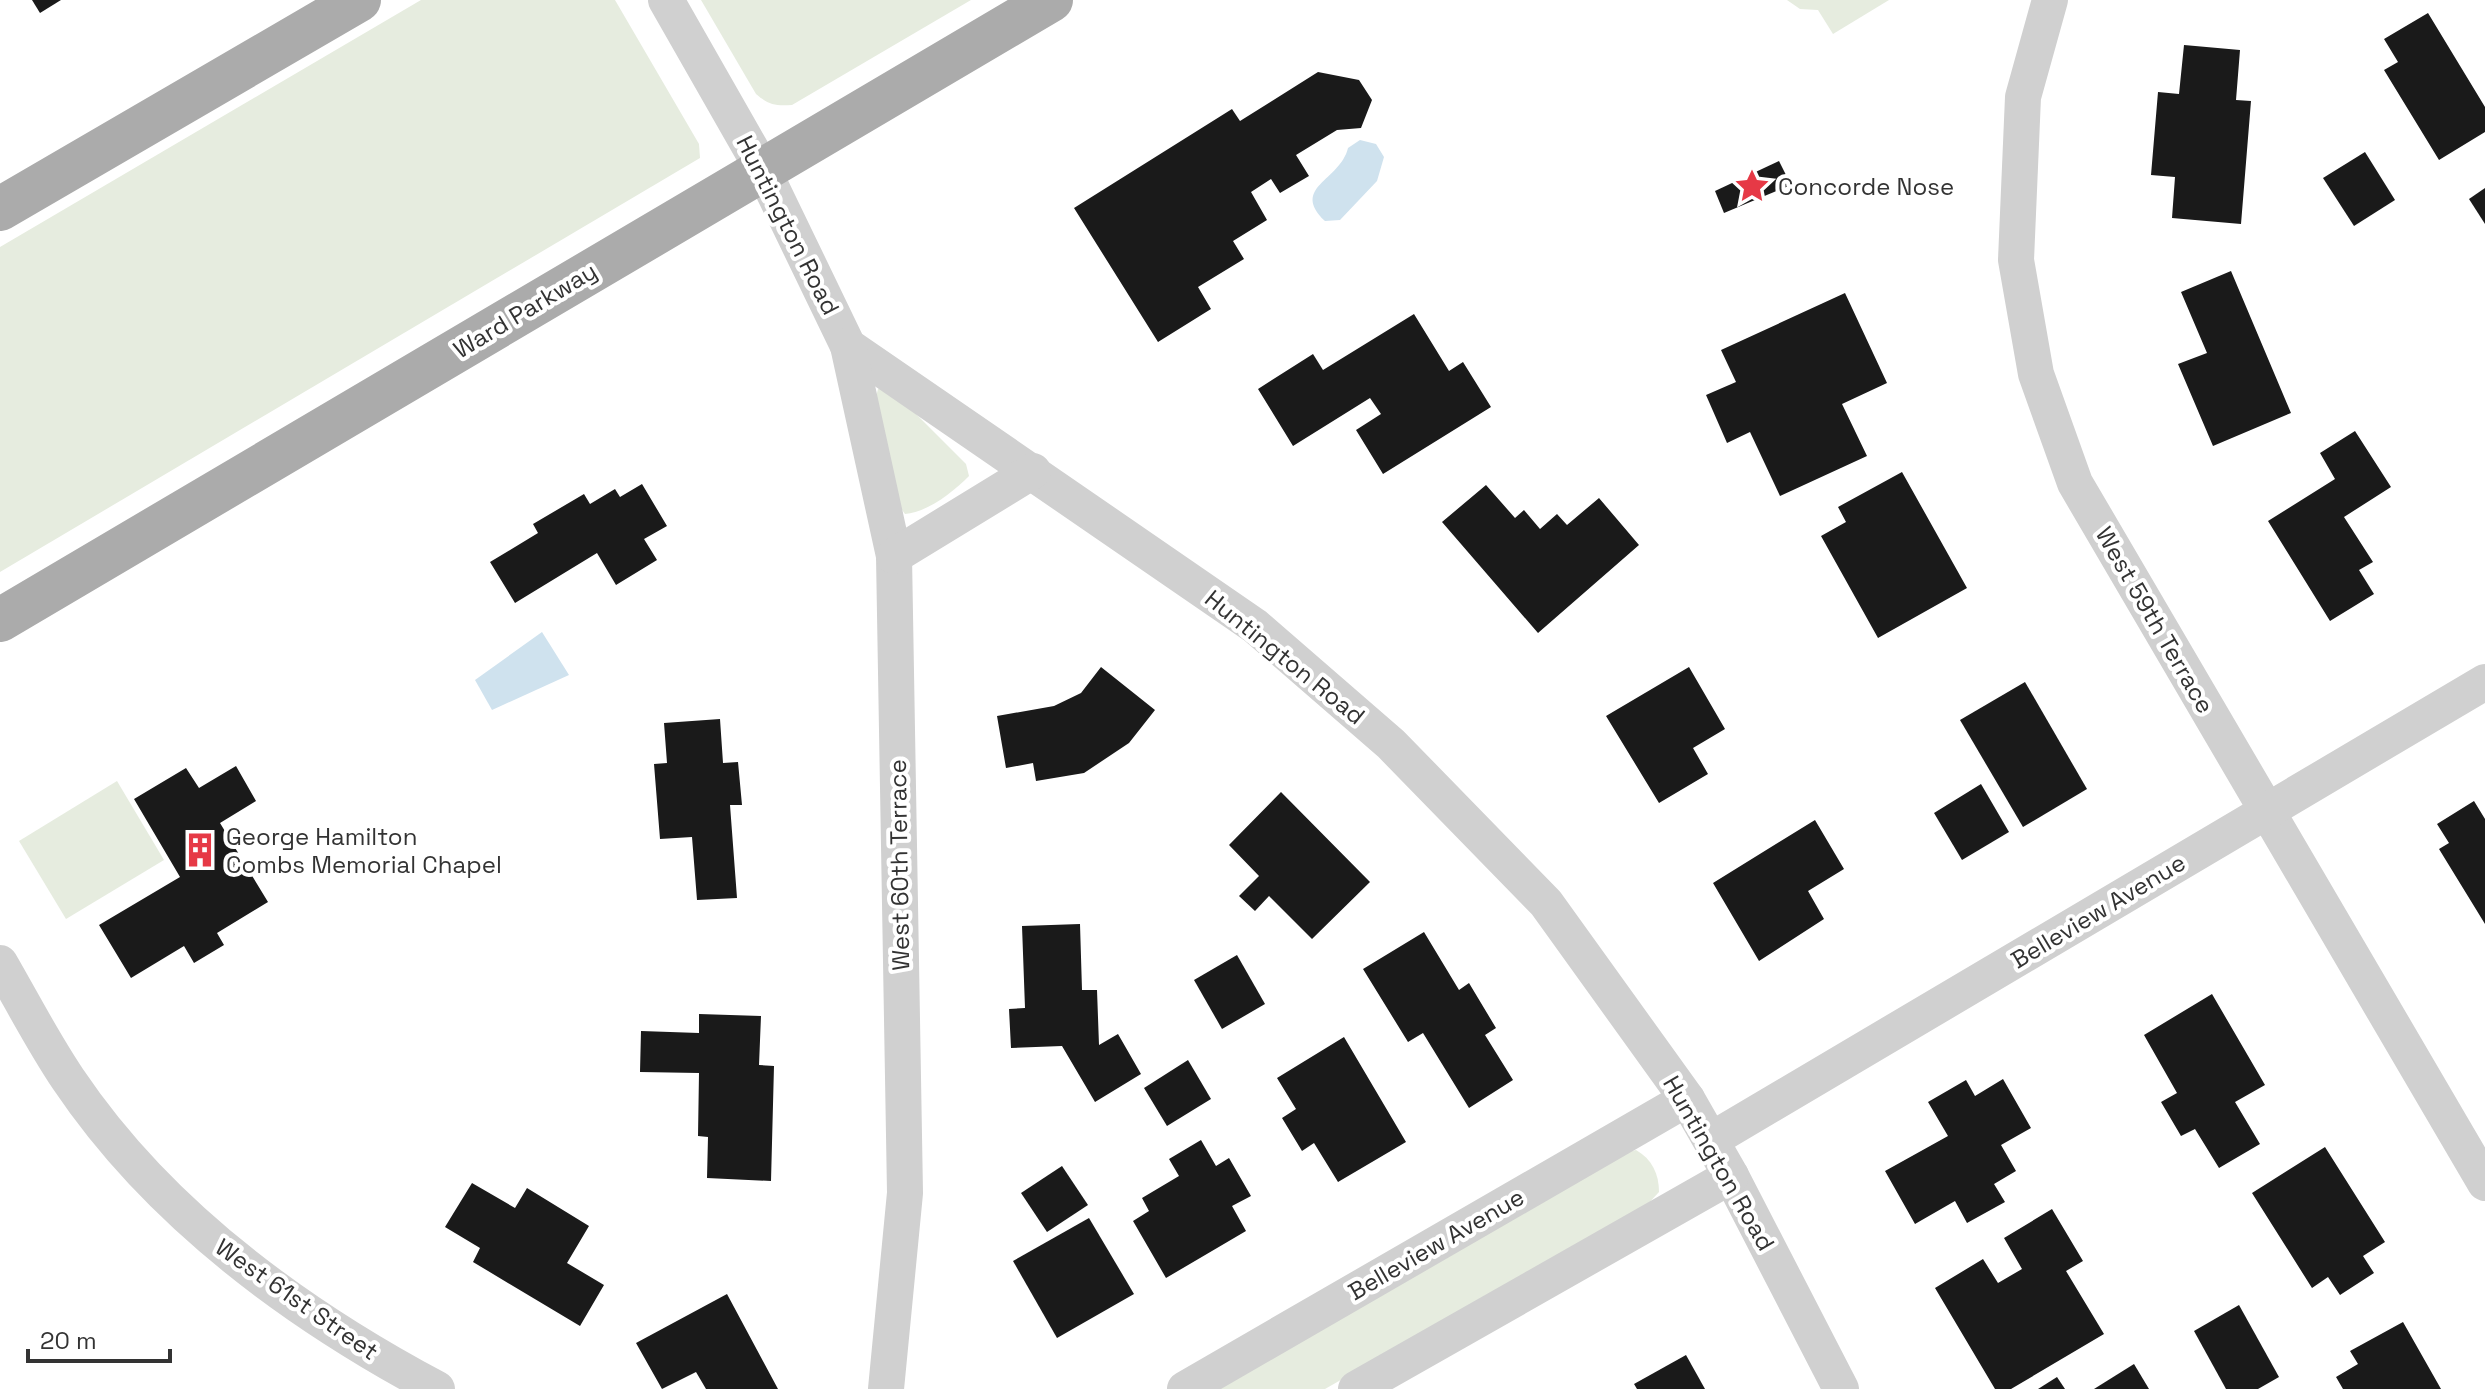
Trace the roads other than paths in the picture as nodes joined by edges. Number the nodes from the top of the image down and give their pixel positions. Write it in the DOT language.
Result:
graph roads {
  1 [pos="359,0"];
  2 [pos="666,0"];
  3 [pos="1051,0"];
  4 [pos="2050,0"];
  5 [pos="763,170"];
  6 [pos="0,209"];
  7 [pos="848,346"];
  8 [pos="1033,471"];
  9 [pos="894,556"];
  10 [pos="0,620"];
  11 [pos="2485,682"];
  12 [pos="2266,812"];
  13 [pos="0,963"];
  14 [pos="1687,1099"];
  15 [pos="1711,1140"];
  16 [pos="1731,1176"];
  17 [pos="2485,1183"];
  18 [pos="437,1389"];
  19 [pos="886,1389"];
  20 [pos="1185,1389"];
  21 [pos="1356,1389"];
  22 [pos="1841,1389"];
  1 -- 6 [label="main road"];
  2 -- 5 [label="street, Huntington Road"];
  3 -- 5 [label="main road, Ward Parkway"];
  4 -- 12 [label="street, West 59th Terrace"];
  5 -- 7 [label="street, Huntington Road"];
  5 -- 10 [label="main road, Ward Parkway"];
  7 -- 8 [label="street, Huntington Road"];
  7 -- 9 [label="street, West 60th Terrace"];
  8 -- 9 [label="street"];
  8 -- 14 [label="street, Huntington Road"];
  9 -- 19 [label="street, West 60th Terrace"];
  11 -- 12 [label="street, Belleview Avenue"];
  12 -- 15 [label="street, Belleview Avenue"];
  12 -- 17 [label="street, West 59th Terrace"];
  13 -- 18 [label="street, West 61st Street"];
  14 -- 15 [label="street, Huntington Road"];
  14 -- 20 [label="street, Belleview Avenue"];
  15 -- 16 [label="street, Huntington Road"];
  16 -- 21 [label="street"];
  16 -- 22 [label="street, Huntington Road"];
}
